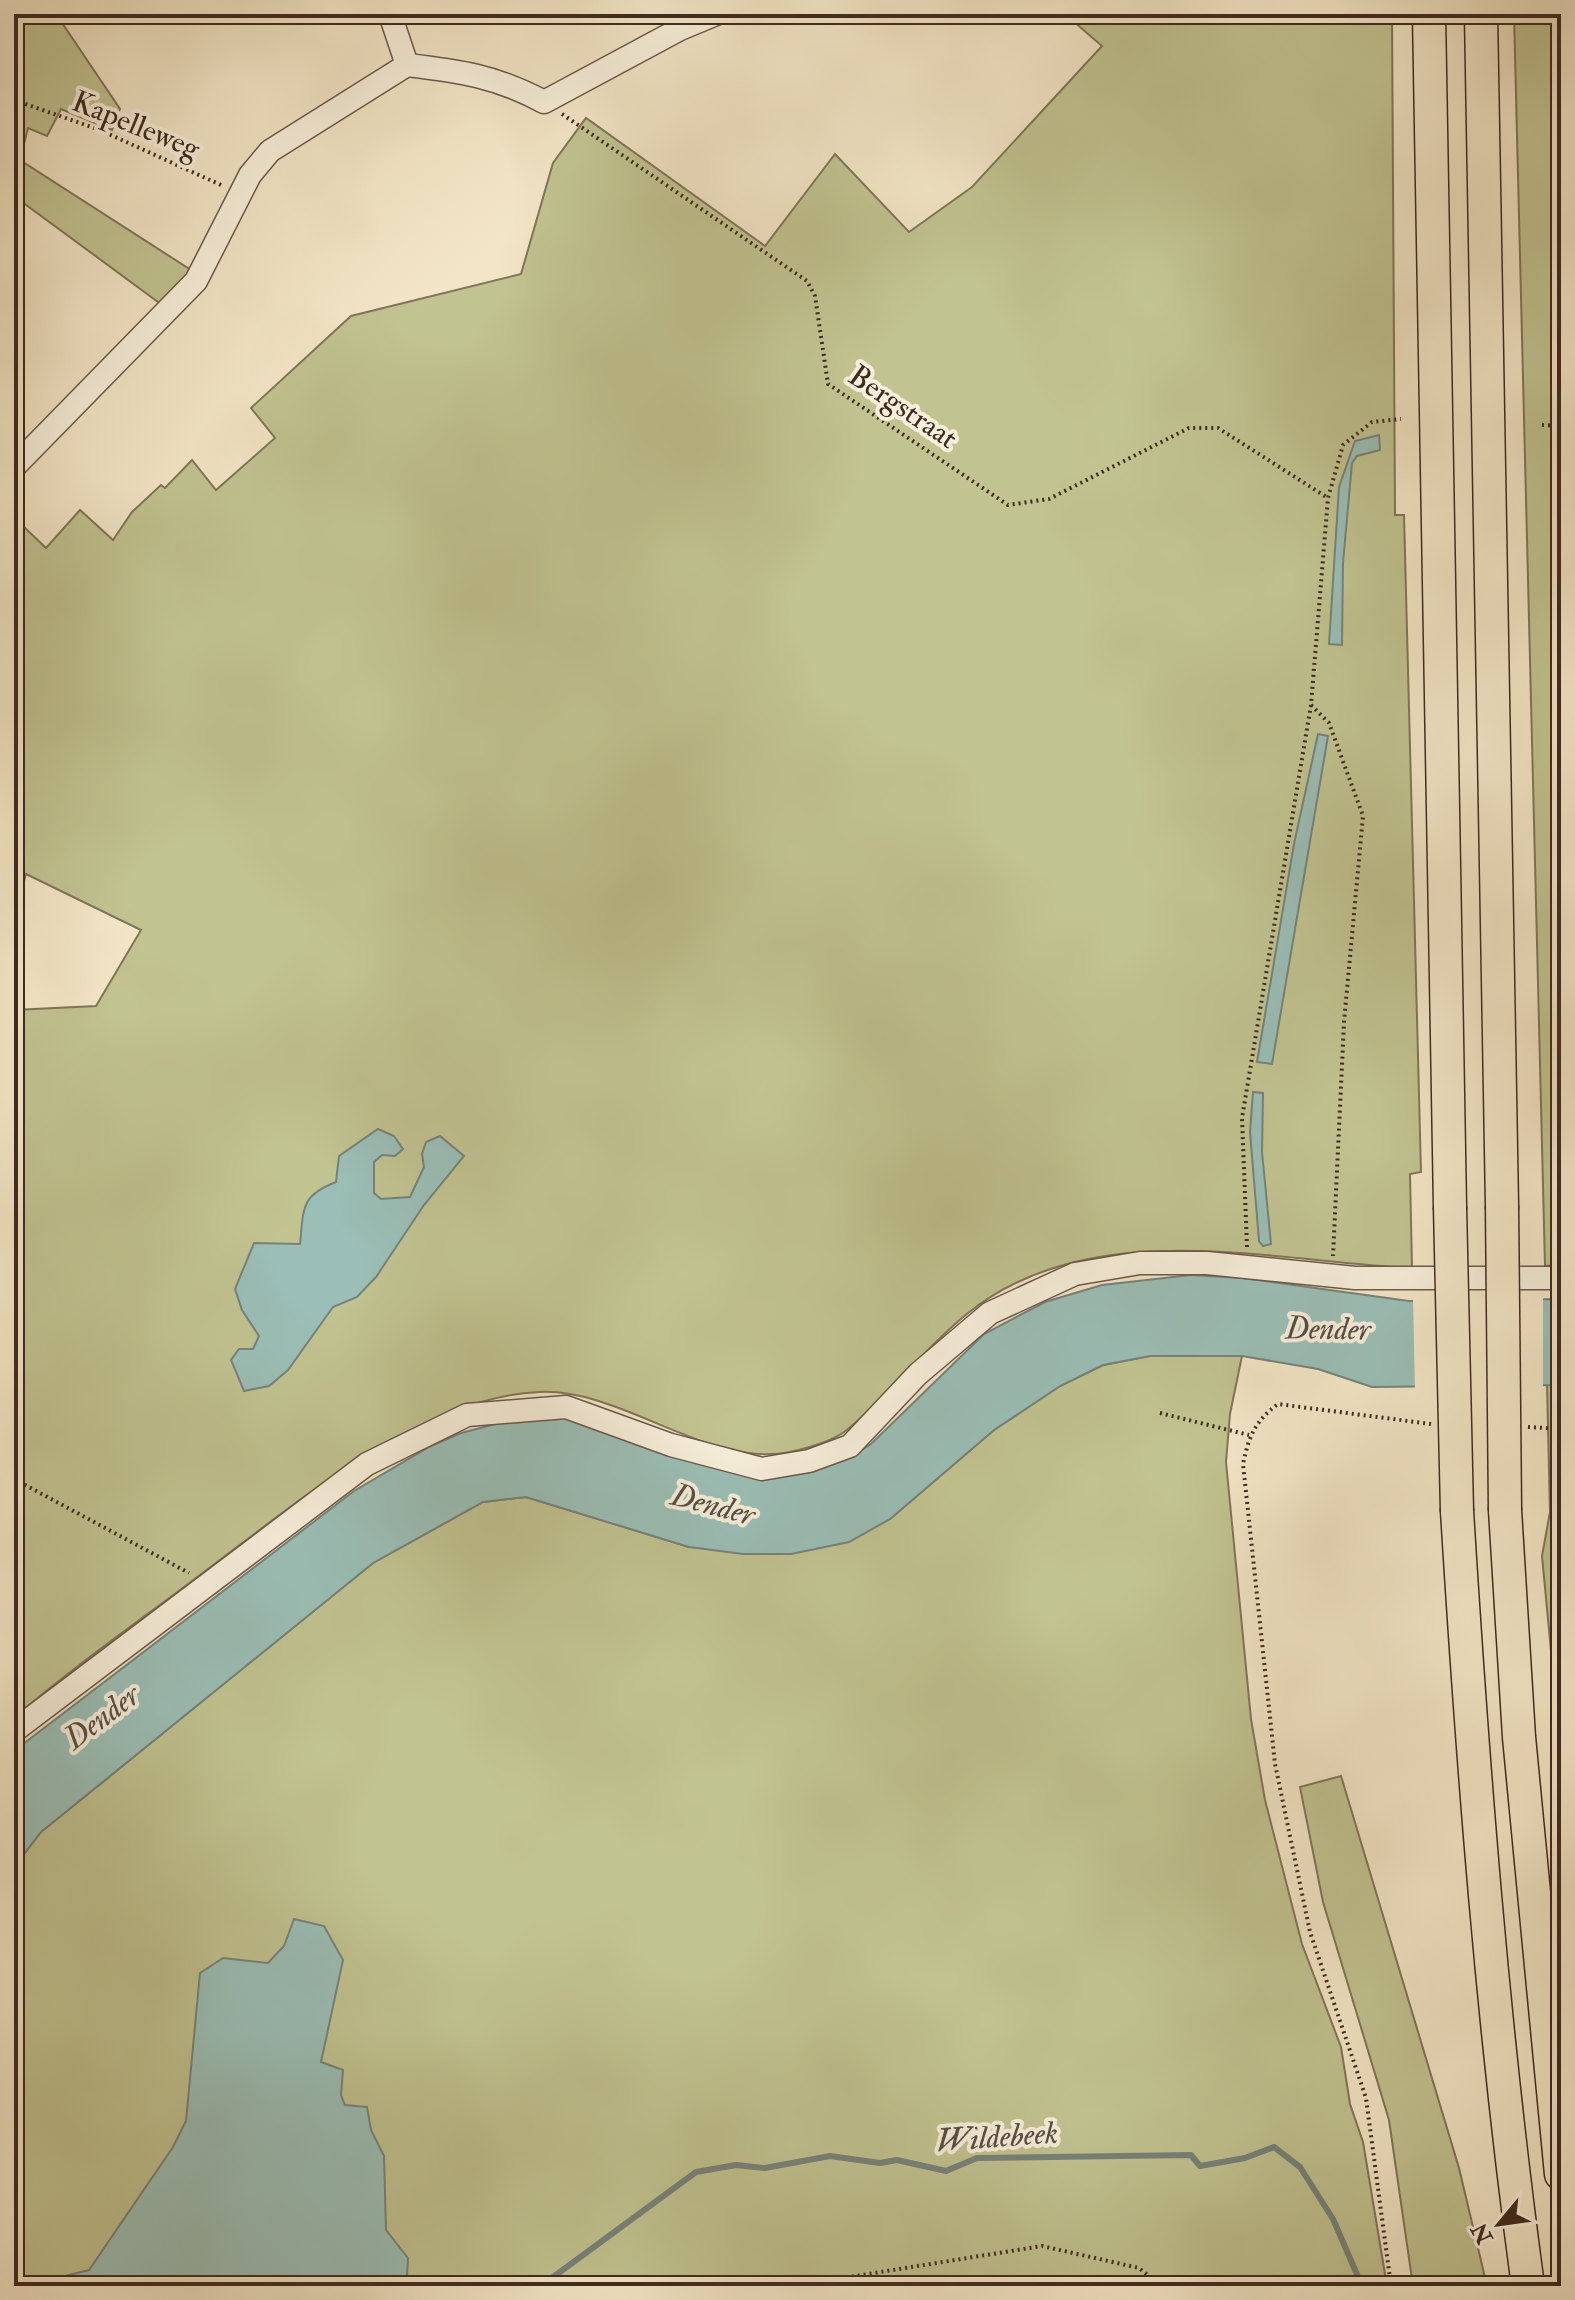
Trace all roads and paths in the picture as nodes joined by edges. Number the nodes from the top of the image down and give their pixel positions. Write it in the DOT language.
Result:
graph roads {
  1 [pos="390,14"];
  2 [pos="716,14"];
  3 [pos="1429,14"];
  4 [pos="1481,14"];
  5 [pos="1560,14"];
  6 [pos="1561,27"];
  7 [pos="407,65"];
  8 [pos="14,100"];
  9 [pos="544,102"];
  10 [pos="241,195"];
  11 [pos="1401,419"];
  12 [pos="1542,425"];
  13 [pos="1561,426"];
  14 [pos="14,467"];
  15 [pos="1328,498"];
  16 [pos="1311,705"];
  17 [pos="1248,1266"];
  18 [pos="1332,1276"];
  19 [pos="1561,1278"];
  20 [pos="1160,1413"];
  21 [pos="1415,1423"];
  22 [pos="1550,1428"];
  23 [pos="1561,1429"];
  24 [pos="1249,1435"];
  25 [pos="14,1479"];
  26 [pos="209,1583"];
  27 [pos="14,1731"];
  28 [pos="1561,2174"];
  29 [pos="745,2286"];
  30 [pos="1161,2286"];
  31 [pos="1391,2286"];
  32 [pos="1528,2286"];
  1 -- 7 [label="street"];
  2 -- 9 [label="street"];
  3 -- 32 [label="highway, bridge"];
  4 -- 28 [label="highway, bridge"];
  5 -- 6 [label="path"];
  7 -- 9 [label="street"];
  7 -- 10 [label="street"];
  8 -- 10 [label="path, Kapelleweg"];
  9 -- 15 [label="path, Bergstraat"];
  10 -- 14 [label="street"];
  11 -- 15 [label="path"];
  12 -- 13 [label="path"];
  15 -- 16 [label="path"];
  16 -- 17 [label="path"];
  16 -- 18 [label="path"];
  17 -- 18 [label="street"];
  17 -- 26 [label="street"];
  18 -- 19 [label="street"];
  20 -- 24 [label="path"];
  21 -- 24 [label="path"];
  22 -- 23 [label="path"];
  24 -- 31 [label="path"];
  25 -- 26 [label="path"];
  26 -- 27 [label="street"];
  29 -- 30 [label="path"];
}
